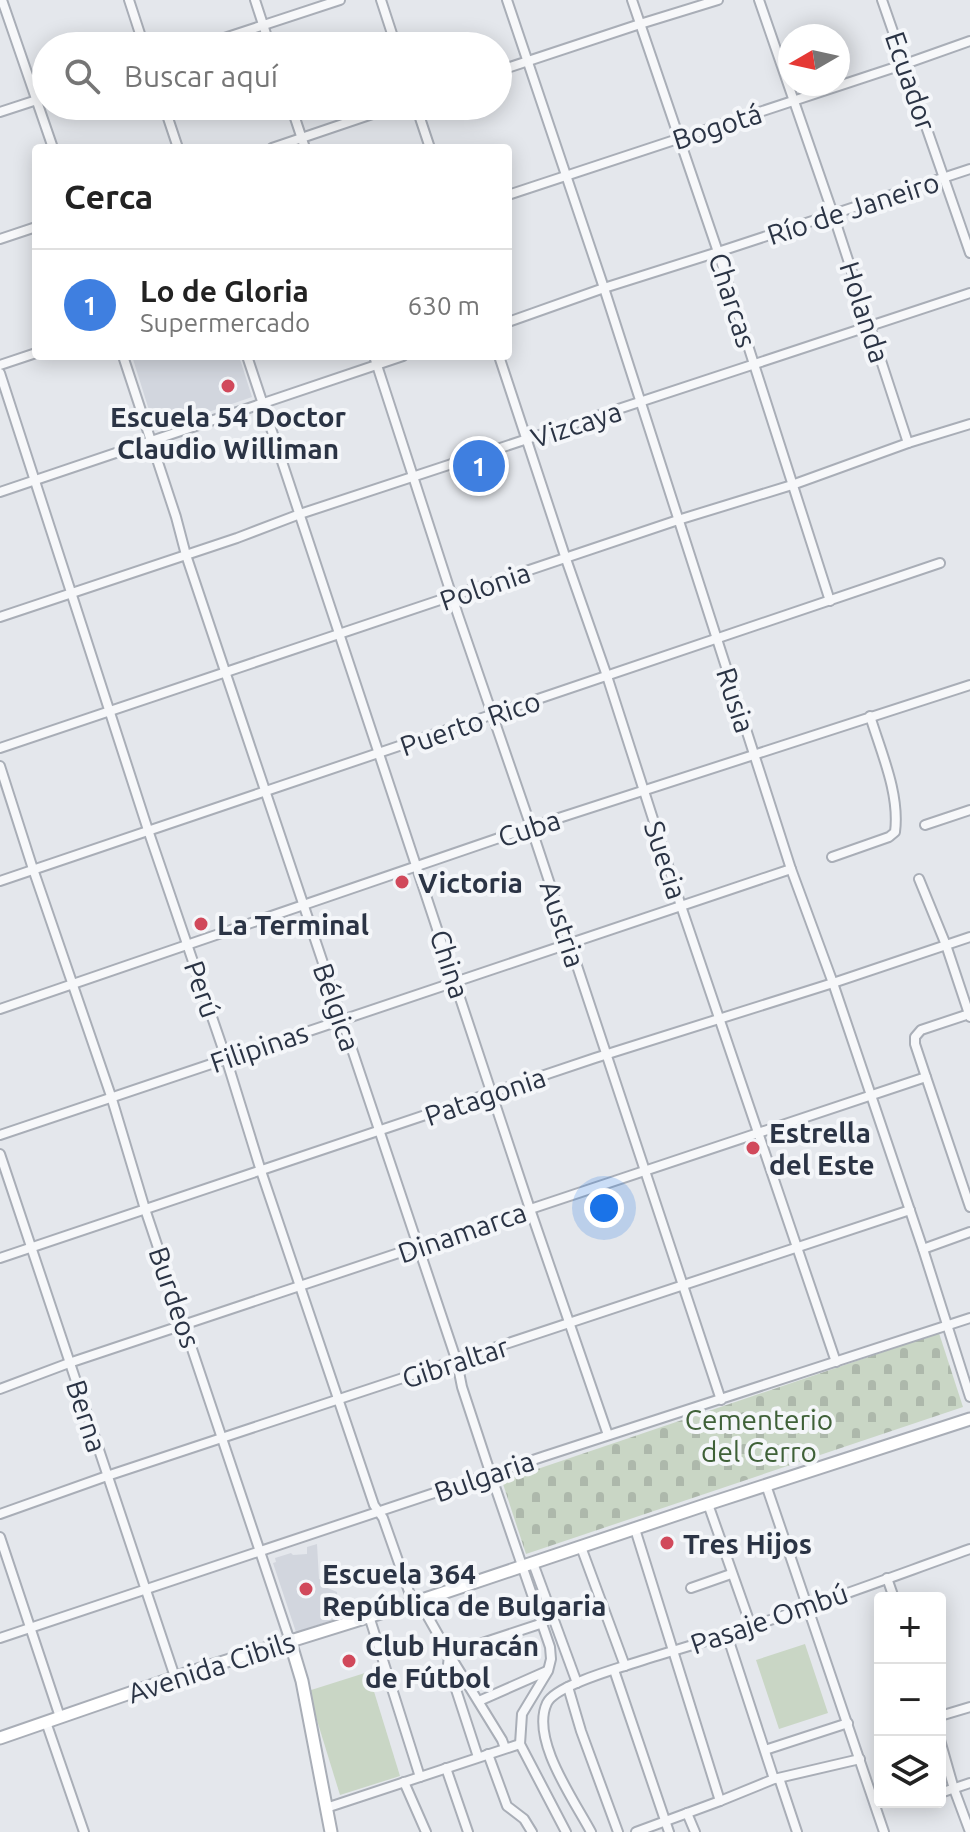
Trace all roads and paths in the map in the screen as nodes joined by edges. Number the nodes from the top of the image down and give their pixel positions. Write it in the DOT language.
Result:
graph roads {
  1 [pos="2,0"];
  2 [pos="129,0"];
  3 [pos="255,0"];
  4 [pos="340,0"];
  5 [pos="381,0"];
  6 [pos="507,0"];
  7 [pos="632,0"];
  8 [pos="718,0"];
  9 [pos="759,0"];
  10 [pos="882,0"];
  11 [pos="640,24"];
  12 [pos="263,25"];
  13 [pos="139,32"];
  14 [pos="242,32"];
  15 [pos="265,32"];
  16 [pos="391,32"];
  17 [pos="970,41"];
  18 [pos="528,61"];
  19 [pos="905,64"];
  20 [pos="512,66"];
  21 [pos="32,75"];
  22 [pos="32,101"];
  23 [pos="793,101"];
  24 [pos="0,112"];
  25 [pos="46,120"];
  26 [pos="169,120"];
  27 [pos="296,120"];
  28 [pos="361,120"];
  29 [pos="421,120"];
  30 [pos="680,139"];
  31 [pos="303,143"];
  32 [pos="52,144"];
  33 [pos="177,144"];
  34 [pos="429,144"];
  35 [pos="970,169"];
  36 [pos="567,175"];
  37 [pos="944,178"];
  38 [pos="512,194"];
  39 [pos="833,214"];
  40 [pos="32,228"];
  41 [pos="0,239"];
  42 [pos="718,252"];
  43 [pos="970,253"];
  44 [pos="604,288"];
  45 [pos="970,293"];
  46 [pos="512,321"];
  47 [pos="870,328"];
  48 [pos="32,354"];
  49 [pos="124,360"];
  50 [pos="248,360"];
  51 [pos="375,360"];
  52 [pos="500,360"];
  53 [pos="0,365"];
  54 [pos="754,366"];
  55 [pos="0,373"];
  56 [pos="641,402"];
  57 [pos="263,403"];
  58 [pos="970,424"];
  59 [pos="526,440"];
  60 [pos="151,441"];
  61 [pos="908,443"];
  62 [pos="414,477"];
  63 [pos="36,480"];
  64 [pos="792,485"];
  65 [pos="0,492"];
  66 [pos="300,514"];
  67 [pos="678,520"];
  68 [pos="186,555"];
  69 [pos="566,559"];
  70 [pos="940,563"];
  71 [pos="72,593"];
  72 [pos="453,597"];
  73 [pos="830,601"];
  74 [pos="0,617"];
  75 [pos="340,635"];
  76 [pos="716,639"];
  77 [pos="225,672"];
  78 [pos="607,676"];
  79 [pos="970,685"];
  80 [pos="109,710"];
  81 [pos="492,715"];
  82 [pos="870,716"];
  83 [pos="0,748"];
  84 [pos="379,754"];
  85 [pos="754,754"];
  86 [pos="0,766"];
  87 [pos="266,791"];
  88 [pos="644,791"];
  89 [pos="970,810"];
  90 [pos="925,825"];
  91 [pos="531,827"];
  92 [pos="148,830"];
  93 [pos="832,857"];
  94 [pos="417,866"];
  95 [pos="33,869"];
  96 [pos="791,869"];
  97 [pos="919,879"];
  98 [pos="0,881"];
  99 [pos="303,906"];
  100 [pos="681,906"];
  101 [pos="970,937"];
  102 [pos="569,943"];
  103 [pos="188,945"];
  104 [pos="946,945"];
  105 [pos="455,981"];
  106 [pos="833,983"];
  107 [pos="73,984"];
  108 [pos="0,1009"];
  109 [pos="969,1016"];
  110 [pos="342,1019"];
  111 [pos="720,1019"];
  112 [pos="606,1055"];
  113 [pos="226,1058"];
  114 [pos="926,1077"];
  115 [pos="493,1093"];
  116 [pos="111,1096"];
  117 [pos="870,1096"];
  118 [pos="379,1131"];
  119 [pos="758,1133"];
  120 [pos="0,1135"];
  121 [pos="0,1154"];
  122 [pos="261,1171"];
  123 [pos="645,1171"];
  124 [pos="969,1200"];
  125 [pos="145,1209"];
  126 [pos="530,1209"];
  127 [pos="910,1210"];
  128 [pos="970,1232"];
  129 [pos="30,1247"];
  130 [pos="418,1247"];
  131 [pos="797,1249"];
  132 [pos="923,1249"];
  133 [pos="0,1258"];
  134 [pos="301,1285"];
  135 [pos="683,1286"];
  136 [pos="970,1318"];
  137 [pos="569,1324"];
  138 [pos="185,1325"];
  139 [pos="947,1326"];
  140 [pos="457,1362"];
  141 [pos="836,1362"];
  142 [pos="69,1363"];
  143 [pos="0,1389"];
  144 [pos="970,1397"];
  145 [pos="721,1400"];
  146 [pos="339,1401"];
  147 [pos="970,1419"];
  148 [pos="608,1435"];
  149 [pos="222,1438"];
  150 [pos="491,1475"];
  151 [pos="107,1476"];
  152 [pos="766,1485"];
  153 [pos="708,1504"];
  154 [pos="378,1511"];
  155 [pos="0,1514"];
  156 [pos="635,1529"];
  157 [pos="0,1537"];
  158 [pos="581,1547"];
  159 [pos="260,1550"];
  160 [pos="970,1550"];
  161 [pos="527,1565"];
  162 [pos="731,1574"];
  163 [pos="887,1578"];
  164 [pos="691,1588"];
  165 [pos="145,1589"];
  166 [pos="892,1592"];
  167 [pos="416,1602"];
  168 [pos="808,1606"];
  169 [pos="369,1616"];
  170 [pos="543,1623"];
  171 [pos="751,1626"];
  172 [pos="31,1628"];
  173 [pos="727,1635"];
  174 [pos="0,1638"];
  175 [pos="290,1641"];
  176 [pos="672,1651"];
  177 [pos="449,1654"];
  178 [pos="625,1666"];
  179 [pos="614,1670"];
  180 [pos="548,1671"];
  181 [pos="175,1677"];
  182 [pos="573,1685"];
  183 [pos="479,1701"];
  184 [pos="970,1707"];
  185 [pos="946,1714"];
  186 [pos="60,1717"];
  187 [pos="46,1722"];
  188 [pos="848,1723"];
  189 [pos="0,1738"];
  190 [pos="520,1744"];
  191 [pos="505,1748"];
  192 [pos="765,1750"];
  193 [pos="488,1754"];
  194 [pos="478,1757"];
  195 [pos="860,1759"];
  196 [pos="946,1766"];
  197 [pos="446,1768"];
  198 [pos="420,1777"];
  199 [pos="776,1778"];
  200 [pos="404,1782"];
  201 [pos="970,1783"];
  202 [pos="874,1786"];
  203 [pos="869,1787"];
  204 [pos="954,1789"];
  205 [pos="946,1791"];
  206 [pos="720,1801"];
  207 [pos="326,1808"];
  208 [pos="687,1813"];
  209 [pos="665,1821"];
  210 [pos="84,1832"];
  211 [pos="331,1832"];
  212 [pos="426,1832"];
  213 [pos="468,1832"];
  214 [pos="532,1832"];
  215 [pos="566,1832"];
  216 [pos="591,1832"];
  217 [pos="618,1832"];
  218 [pos="636,1832"];
  219 [pos="669,1832"];
  220 [pos="695,1832"];
  221 [pos="797,1832"];
  222 [pos="884,1832"];
  223 [pos="970,1832"];
  1 -- 21 [label="street"];
  2 -- 13 [label="street"];
  3 -- 12 [label="street"];
  4 -- 12 [label="street"];
  5 -- 16 [label="street"];
  6 -- 18 [label="street, Rusia"];
  7 -- 11 [label="street, Charcas"];
  8 -- 11 [label="street"];
  9 -- 23 [label="street, Holanda"];
  10 -- 19 [label="street, Ecuador"];
  11 -- 18 [label="street"];
  11 -- 30 [label="street, Charcas"];
  12 -- 14 [label="street"];
  12 -- 15 [label="street"];
  17 -- 19 [label="street, Bogotá"];
  18 -- 20 [label="street"];
  18 -- 36 [label="street, Rusia"];
  19 -- 23 [label="street, Bogotá"];
  19 -- 37 [label="street, Ecuador"];
  22 -- 24 [label="street"];
  23 -- 30 [label="street, Bogotá"];
  23 -- 39 [label="street, Holanda"];
  25 -- 32 [label="street"];
  26 -- 33 [label="street"];
  27 -- 31 [label="street"];
  28 -- 31 [label="street"];
  29 -- 34 [label="street"];
  30 -- 36 [label="street, Bogotá"];
  30 -- 42 [label="street, Charcas"];
  35 -- 37 [label="street, Río de Janeiro"];
  36 -- 38 [label="street, Bogotá"];
  36 -- 44 [label="street, Rusia"];
  37 -- 39 [label="street, Río de Janeiro"];
  37 -- 43 [label="street, Ecuador"];
  39 -- 42 [label="street, Río de Janeiro"];
  39 -- 47 [label="street, Holanda"];
  40 -- 41 [label="street"];
  42 -- 44 [label="street, Río de Janeiro"];
  42 -- 54 [label="street, Charcas"];
  44 -- 46 [label="street, Río de Janeiro"];
  44 -- 56 [label="street, Rusia"];
  45 -- 47 [label="street, Vizcaya"];
  47 -- 54 [label="street, Vizcaya"];
  47 -- 61 [label="street, Holanda"];
  48 -- 53 [label="street"];
  49 -- 60 [label="street, Bélgica"];
  50 -- 57 [label="street, China"];
  51 -- 57 [label="street"];
  51 -- 62 [label="street, Austria"];
  52 -- 59 [label="street, Suecia"];
  54 -- 56 [label="street, Vizcaya"];
  54 -- 64 [label="street, Charcas"];
  55 -- 63 [label="street, Perú"];
  56 -- 59 [label="street, Vizcaya"];
  56 -- 67 [label="street, Rusia"];
  57 -- 60 [label="street"];
  57 -- 66 [label="street, China"];
  58 -- 61 [label="street, Polonia"];
  59 -- 62 [label="street, Vizcaya"];
  59 -- 69 [label="street, Suecia"];
  60 -- 63 [label="street"];
  60 -- 68 [label="street, Bélgica"];
  61 -- 64 [label="street, Polonia"];
  62 -- 66 [label="street, Vizcaya"];
  62 -- 72 [label="street, Austria"];
  63 -- 65 [label="street"];
  63 -- 71 [label="street, Perú"];
  64 -- 67 [label="street, Polonia"];
  64 -- 73 [label="street, Charcas"];
  66 -- 68 [label="street, Vizcaya"];
  66 -- 75 [label="street, China"];
  67 -- 69 [label="street, Polonia"];
  67 -- 76 [label="street, Rusia"];
  68 -- 71 [label="street, Vizcaya"];
  68 -- 77 [label="street, Bélgica"];
  69 -- 72 [label="street, Polonia"];
  69 -- 78 [label="street, Suecia"];
  70 -- 73 [label="street, Puerto Rico"];
  71 -- 74 [label="street, Vizcaya"];
  71 -- 80 [label="street, Perú"];
  72 -- 75 [label="street, Polonia"];
  72 -- 81 [label="street, Austria"];
  73 -- 76 [label="street, Puerto Rico"];
  75 -- 77 [label="street, Polonia"];
  75 -- 84 [label="street, China"];
  76 -- 78 [label="street, Puerto Rico"];
  76 -- 85 [label="street, Rusia"];
  77 -- 80 [label="street, Polonia"];
  77 -- 87 [label="street, Bélgica"];
  78 -- 81 [label="street, Puerto Rico"];
  78 -- 88 [label="street, Suecia"];
  79 -- 82 [label="street, Cuba"];
  80 -- 83 [label="street, Polonia"];
  80 -- 92 [label="street, Perú"];
  81 -- 84 [label="street, Puerto Rico"];
  81 -- 91 [label="street, Austria"];
  82 -- 85 [label="street, Cuba"];
  82 -- 93 [label="street"];
  84 -- 87 [label="street, Puerto Rico"];
  84 -- 94 [label="street, China"];
  85 -- 88 [label="street, Cuba"];
  85 -- 96 [label="street, Rusia"];
  86 -- 95 [label="street, Burdeos"];
  87 -- 92 [label="street, Puerto Rico"];
  87 -- 99 [label="street, Bélgica"];
  88 -- 91 [label="street, Cuba"];
  88 -- 100 [label="street, Suecia"];
  89 -- 90 [label="street"];
  91 -- 94 [label="street, Cuba"];
  91 -- 102 [label="street, Austria"];
  92 -- 95 [label="street, Puerto Rico"];
  92 -- 103 [label="street, Perú"];
  94 -- 99 [label="street, Cuba"];
  94 -- 105 [label="street, China"];
  95 -- 98 [label="street, Puerto Rico"];
  95 -- 107 [label="street, Burdeos"];
  96 -- 100 [label="street, Filipinas"];
  96 -- 106 [label="street, Rusia"];
  97 -- 104 [label="street"];
  99 -- 103 [label="street, Cuba"];
  99 -- 110 [label="street, Bélgica"];
  100 -- 102 [label="street, Filipinas"];
  100 -- 111 [label="street, Suecia"];
  101 -- 104 [label="street, Patagonia"];
  102 -- 105 [label="street, Filipinas"];
  102 -- 112 [label="street, Austria"];
  103 -- 107 [label="street, Cuba"];
  103 -- 113 [label="street, Perú"];
  104 -- 106 [label="street, Patagonia"];
  104 -- 109 [label="street"];
  105 -- 110 [label="street, Filipinas"];
  105 -- 115 [label="street, China"];
  106 -- 111 [label="street, Patagonia"];
  106 -- 117 [label="street, Rusia"];
  107 -- 108 [label="street, Cuba"];
  107 -- 116 [label="street, Burdeos"];
  109 -- 114 [label="street"];
  110 -- 113 [label="street, Filipinas"];
  110 -- 118 [label="street, Bélgica"];
  111 -- 112 [label="street, Patagonia"];
  111 -- 119 [label="street, Suecia"];
  112 -- 115 [label="street, Patagonia"];
  112 -- 123 [label="street, Austria"];
  113 -- 116 [label="street, Filipinas"];
  113 -- 122 [label="street, Perú"];
  114 -- 117 [label="street, Dinamarca"];
  114 -- 124 [label="street"];
  115 -- 118 [label="street, Patagonia"];
  115 -- 126 [label="street, China"];
  116 -- 120 [label="street, Filipinas"];
  116 -- 125 [label="street, Burdeos"];
  117 -- 119 [label="street, Dinamarca"];
  117 -- 127 [label="street, Rusia"];
  118 -- 122 [label="street, Patagonia"];
  118 -- 130 [label="street, Bélgica"];
  119 -- 123 [label="street, Dinamarca"];
  119 -- 131 [label="street, Suecia"];
  121 -- 129 [label="street, Berna"];
  122 -- 125 [label="street, Patagonia"];
  122 -- 134 [label="street, Perú"];
  123 -- 126 [label="street, Dinamarca"];
  123 -- 135 [label="street, Austria"];
  125 -- 129 [label="street, Patagonia"];
  125 -- 138 [label="street, Burdeos"];
  126 -- 130 [label="street, Dinamarca"];
  126 -- 137 [label="street, China"];
  127 -- 131 [label="street, Gibraltar"];
  127 -- 132 [label="street, Rusia"];
  128 -- 132 [label="street"];
  129 -- 133 [label="street, Patagonia"];
  129 -- 142 [label="street, Berna"];
  130 -- 134 [label="street, Dinamarca"];
  130 -- 140 [label="street, Bélgica"];
  131 -- 135 [label="street, Gibraltar"];
  131 -- 141 [label="street, Suecia"];
  132 -- 139 [label="street, Rusia"];
  134 -- 138 [label="street, Dinamarca"];
  134 -- 146 [label="street, Perú"];
  135 -- 137 [label="street, Gibraltar"];
  135 -- 145 [label="street, Austria"];
  136 -- 139 [label="street, Bulgaria"];
  137 -- 140 [label="street, Gibraltar"];
  137 -- 148 [label="street, China"];
  138 -- 142 [label="street, Dinamarca"];
  138 -- 149 [label="street, Burdeos"];
  139 -- 141 [label="street, Bulgaria"];
  139 -- 144 [label="street, Rusia"];
  140 -- 146 [label="street, Gibraltar"];
  140 -- 150 [label="street, Bélgica"];
  141 -- 145 [label="street, Bulgaria"];
  142 -- 143 [label="street, Dinamarca"];
  142 -- 151 [label="street, Berna"];
  145 -- 148 [label="street, Bulgaria"];
  146 -- 149 [label="street, Gibraltar"];
  146 -- 154 [label="street, Perú"];
  147 -- 152 [label="street, Avenida Cibils"];
  148 -- 150 [label="street, Bulgaria"];
  149 -- 151 [label="street, Gibraltar"];
  149 -- 159 [label="street, Burdeos"];
  150 -- 154 [label="street, Bulgaria"];
  150 -- 161 [label="street, Bélgica"];
  151 -- 155 [label="street, Gibraltar"];
  151 -- 165 [label="street, Berna"];
  152 -- 153 [label="street, Avenida Cibils"];
  152 -- 168 [label="street"];
  153 -- 156 [label="street, Avenida Cibils"];
  153 -- 162 [label="street"];
  154 -- 159 [label="street, Bulgaria"];
  154 -- 167 [label="street, Perú"];
  156 -- 158 [label="street, Avenida Cibils"];
  156 -- 176 [label="street"];
  157 -- 172 [label="street"];
  158 -- 161 [label="street, Avenida Cibils"];
  158 -- 178 [label="street"];
  159 -- 165 [label="street, Bulgaria"];
  159 -- 175 [label="street, Burdeos"];
  160 -- 163 [label="street, Pasaje Ombú"];
  161 -- 167 [label="street, Avenida Cibils"];
  161 -- 170 [label="street"];
  161 -- 182 [label="street"];
  162 -- 164 [label="street"];
  162 -- 171 [label="street"];
  163 -- 166 [label="street"];
  163 -- 168 [label="street, Pasaje Ombú"];
  165 -- 172 [label="street, Bulgaria"];
  165 -- 181 [label="street, Berna"];
  167 -- 169 [label="street, Avenida Cibils"];
  167 -- 177 [label="street, Perú"];
  168 -- 171 [label="street, Pasaje Ombú"];
  168 -- 188 [label="street"];
  169 -- 175 [label="street, Avenida Cibils"];
  169 -- 198 [label="street"];
  170 -- 177 [label="street"];
  170 -- 180 [label="street"];
  171 -- 173 [label="street, Pasaje Ombú"];
  172 -- 174 [label="street, Bulgaria"];
  172 -- 186 [label="street"];
  173 -- 176 [label="street, Pasaje Ombú"];
  173 -- 192 [label="street"];
  175 -- 181 [label="street, Avenida Cibils"];
  175 -- 207 [label="street, Burdeos"];
  176 -- 178 [label="street, Pasaje Ombú"];
  176 -- 206 [label="street"];
  177 -- 183 [label="street"];
  177 -- 194 [label="street"];
  178 -- 179 [label="street, Pasaje Ombú"];
  179 -- 182 [label="street, Pasaje Ombú"];
  179 -- 209 [label="street"];
  180 -- 183 [label="street"];
  180 -- 190 [label="street"];
  181 -- 186 [label="street, Avenida Cibils"];
  182 -- 216 [label="street"];
  182 -- 217 [label="street"];
  183 -- 191 [label="street"];
  184 -- 185 [label="street"];
  186 -- 187 [label="street, Avenida Cibils"];
  187 -- 189 [label="street, Avenida Cibils"];
  187 -- 210 [label="street"];
  188 -- 192 [label="street"];
  188 -- 195 [label="street"];
  190 -- 191 [label="street"];
  190 -- 215 [label="street"];
  191 -- 193 [label="street"];
  192 -- 199 [label="street"];
  193 -- 194 [label="street"];
  193 -- 214 [label="street"];
  194 -- 197 [label="street"];
  195 -- 199 [label="street"];
  195 -- 203 [label="street"];
  196 -- 204 [label="street"];
  197 -- 198 [label="street"];
  197 -- 213 [label="street"];
  198 -- 200 [label="street"];
  199 -- 206 [label="street"];
  199 -- 221 [label="street"];
  200 -- 207 [label="street"];
  200 -- 212 [label="street"];
  201 -- 204 [label="street"];
  202 -- 203 [label="street"];
  203 -- 222 [label="street"];
  204 -- 205 [label="street"];
  204 -- 223 [label="street"];
  206 -- 208 [label="street"];
  207 -- 211 [label="street, Burdeos"];
  208 -- 209 [label="street"];
  208 -- 220 [label="street"];
  209 -- 218 [label="street"];
  209 -- 219 [label="street"];
}
